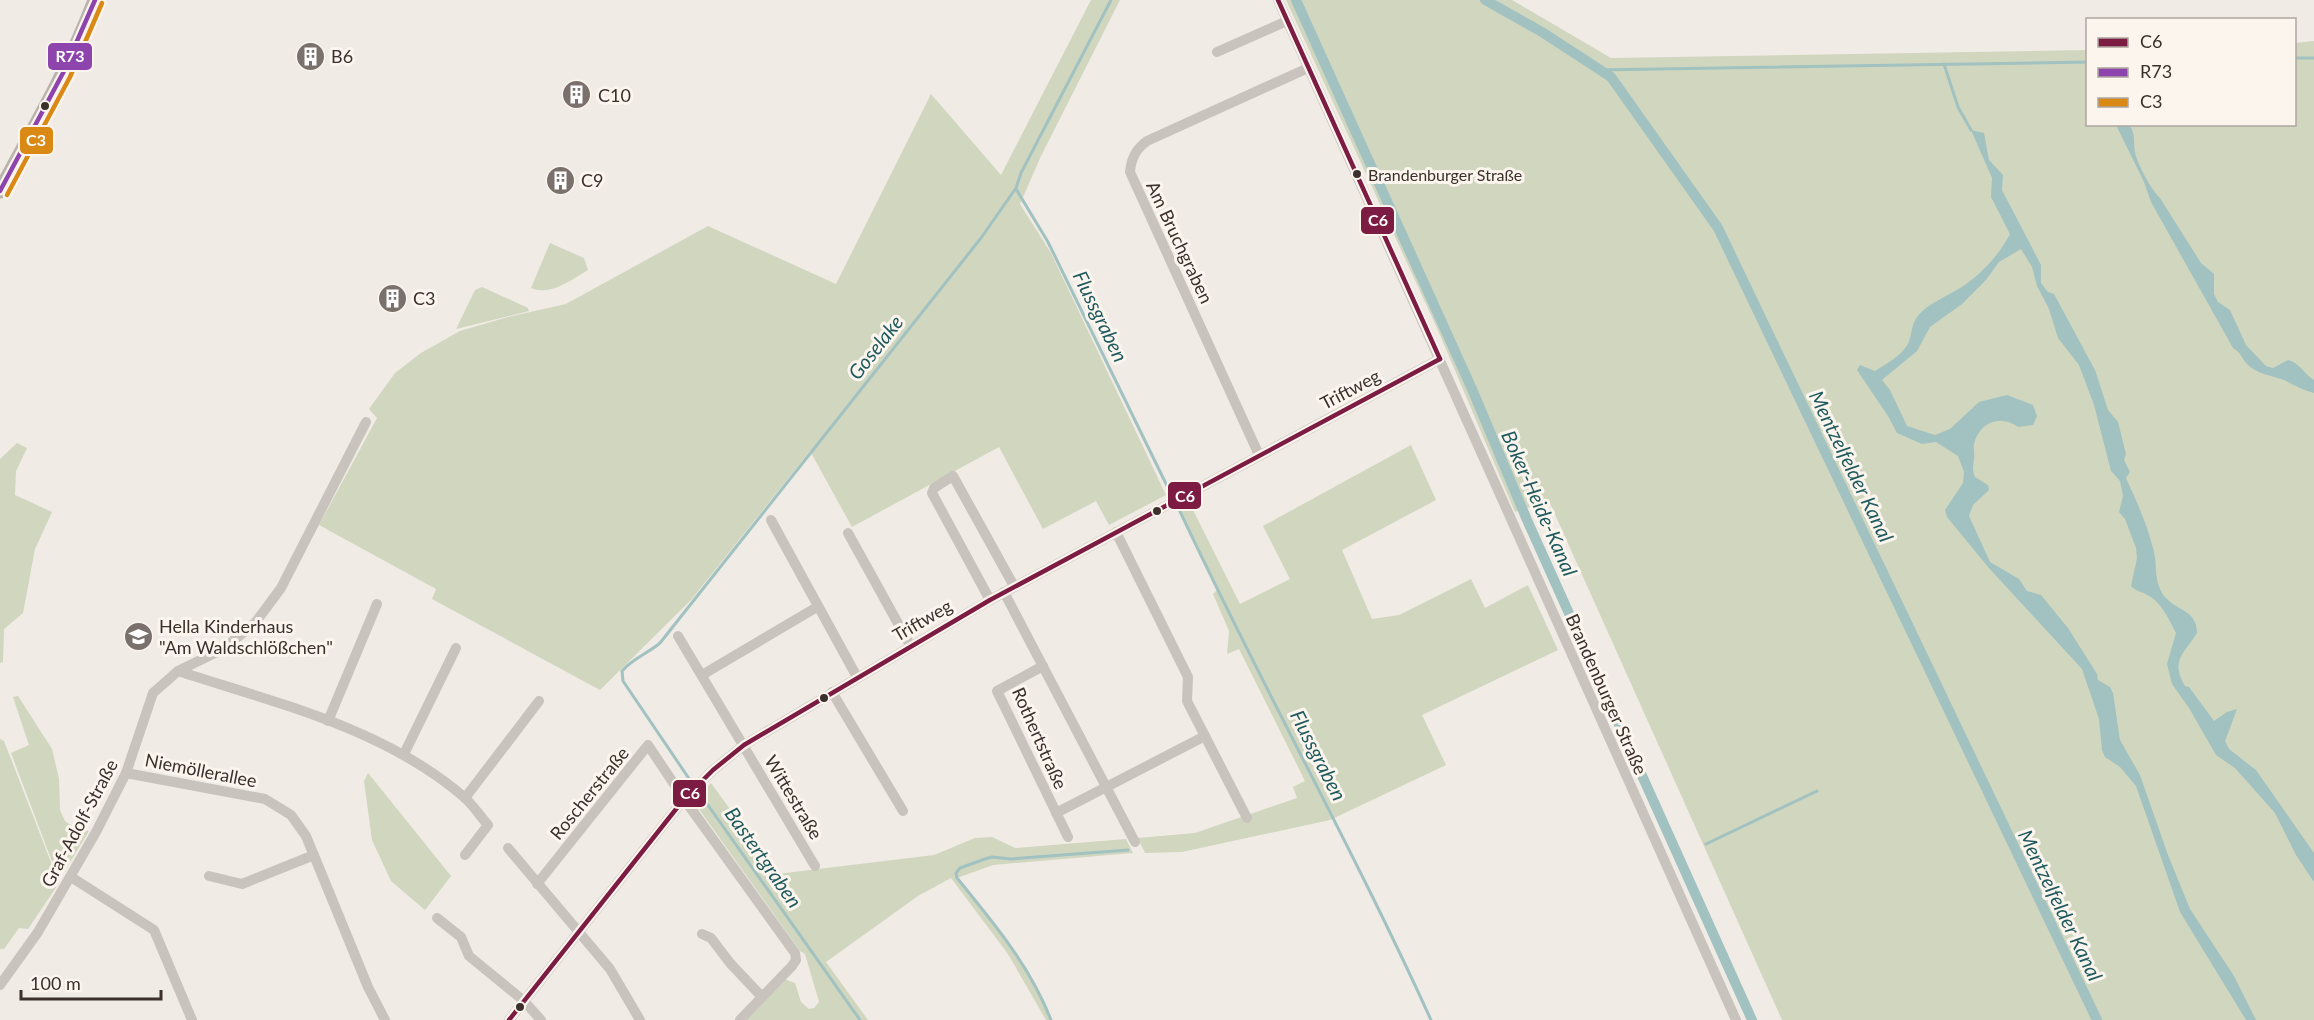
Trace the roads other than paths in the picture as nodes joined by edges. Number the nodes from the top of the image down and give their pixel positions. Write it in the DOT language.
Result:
graph roads {
  1 [pos="95,0"];
  2 [pos="1278,0"];
  3 [pos="1287,21"];
  4 [pos="1217,52"];
  5 [pos="1308,68"];
  6 [pos="0,191"];
  7 [pos="1440,359"];
  8 [pos="366,422"];
  9 [pos="1259,456"];
  10 [pos="771,520"];
  11 [pos="1116,532"];
  12 [pos="848,533"];
  13 [pos="1014,586"];
  14 [pos="1004,592"];
  15 [pos="990,600"];
  16 [pos="377,604"];
  17 [pos="817,607"];
  18 [pos="678,636"];
  19 [pos="910,645"];
  20 [pos="456,648"];
  21 [pos="1043,666"];
  22 [pos="178,671"];
  23 [pos="702,675"];
  24 [pos="857,677"];
  25 [pos="832,692"];
  26 [pos="539,701"];
  27 [pos="328,721"];
  28 [pos="1205,736"];
  29 [pos="744,745"];
  30 [pos="404,754"];
  31 [pos="126,773"];
  32 [pos="1107,787"];
  33 [pos="465,798"];
  34 [pos="684,800"];
  35 [pos="903,811"];
  36 [pos="1056,813"];
  37 [pos="1247,818"];
  38 [pos="1068,837"];
  39 [pos="1135,842"];
  40 [pos="508,848"];
  41 [pos="314,855"];
  42 [pos="465,855"];
  43 [pos="815,866"];
  44 [pos="71,876"];
  45 [pos="209,876"];
  46 [pos="537,884"];
  47 [pos="437,918"];
  48 [pos="580,932"];
  49 [pos="702,934"];
  50 [pos="0,985"];
  51 [pos="762,997"];
  52 [pos="524,1001"];
  53 [pos="192,1020"];
  54 [pos="385,1020"];
  55 [pos="509,1020"];
  56 [pos="541,1020"];
  57 [pos="639,1020"];
  58 [pos="740,1020"];
  59 [pos="1736,1020"];
  1 -- 6 [label="main road"];
  2 -- 3 [label="street, Brandenburger Straße"];
  3 -- 4 [label="street"];
  3 -- 5 [label="street, Brandenburger Straße"];
  5 -- 7 [label="street, Brandenburger Straße"];
  5 -- 9 [label="street, Am Bruchgraben"];
  7 -- 9 [label="street, Triftweg"];
  7 -- 59 [label="street, Brandenburger Straße"];
  8 -- 22 [label="street, Graf-Adolf-Straße"];
  9 -- 11 [label="street, Triftweg"];
  10 -- 17 [label="street"];
  11 -- 13 [label="street, Triftweg"];
  11 -- 28 [label="street"];
  12 -- 19 [label="street"];
  13 -- 14 [label="street, Triftweg"];
  13 -- 15 [label="street"];
  14 -- 15 [label="street, Triftweg"];
  14 -- 21 [label="street, Rothertstraße"];
  15 -- 19 [label="street, Triftweg"];
  16 -- 27 [label="street"];
  17 -- 23 [label="street"];
  17 -- 24 [label="street"];
  18 -- 23 [label="street, Wittestraße"];
  19 -- 24 [label="street, Triftweg"];
  20 -- 30 [label="street"];
  21 -- 32 [label="street, Rothertstraße"];
  21 -- 36 [label="street, Rothertstraße"];
  22 -- 27 [label="street"];
  22 -- 31 [label="street, Graf-Adolf-Straße"];
  23 -- 29 [label="street, Wittestraße"];
  24 -- 25 [label="street, Triftweg"];
  25 -- 29 [label="street, Triftweg"];
  25 -- 35 [label="street"];
  26 -- 33 [label="street"];
  27 -- 30 [label="street"];
  28 -- 32 [label="street, Rothertstraße"];
  28 -- 37 [label="street"];
  29 -- 34 [label="street, Triftweg"];
  29 -- 43 [label="street, Wittestraße"];
  30 -- 33 [label="street"];
  31 -- 41 [label="street, Niemöllerallee"];
  31 -- 44 [label="street, Graf-Adolf-Straße"];
  32 -- 36 [label="street, Rothertstraße"];
  32 -- 39 [label="street, Rothertstraße"];
  33 -- 42 [label="street"];
  34 -- 46 [label="street, Roscherstraße"];
  34 -- 48 [label="street, Triftweg"];
  34 -- 51 [label="street"];
  36 -- 38 [label="street, Rothertstraße"];
  40 -- 46 [label="street"];
  41 -- 45 [label="street"];
  41 -- 54 [label="street, Niemöllerallee"];
  44 -- 50 [label="street, Graf-Adolf-Straße"];
  44 -- 53 [label="street"];
  46 -- 48 [label="street"];
  47 -- 52 [label="street"];
  48 -- 52 [label="street, Triftweg"];
  48 -- 57 [label="street"];
  49 -- 51 [label="street"];
  51 -- 58 [label="street"];
  52 -- 55 [label="street, Triftweg"];
  52 -- 56 [label="street"];
}
